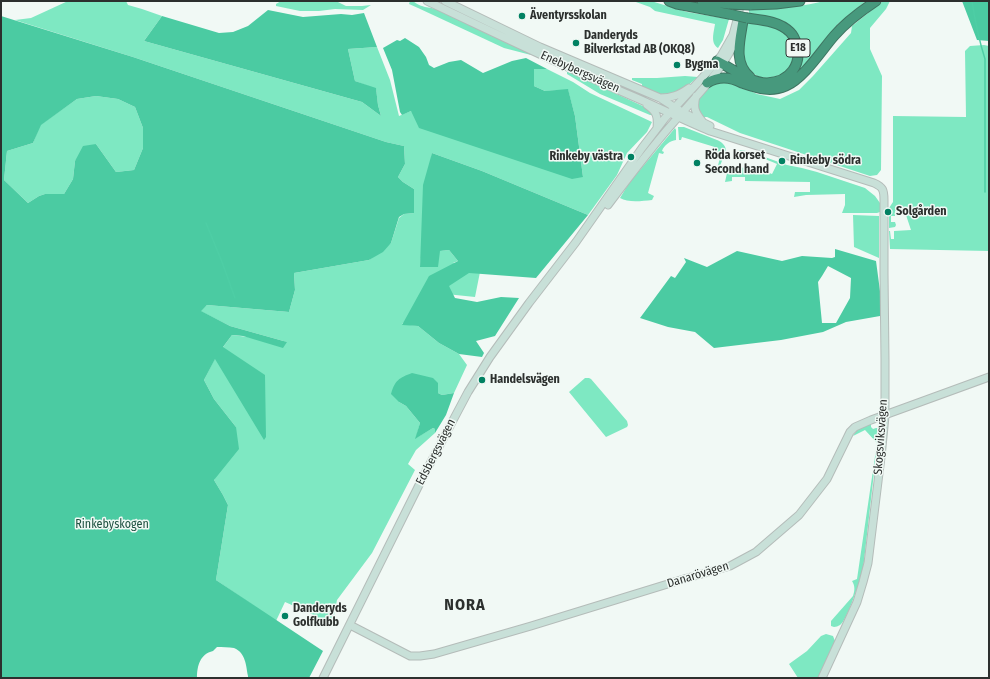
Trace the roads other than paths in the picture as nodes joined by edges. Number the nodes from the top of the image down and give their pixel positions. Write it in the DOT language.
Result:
graph roads {
  1 [pos="427,1"];
  2 [pos="445,1"];
  3 [pos="669,1"];
  4 [pos="702,1"];
  5 [pos="741,1"];
  6 [pos="800,1"];
  7 [pos="876,1"];
  8 [pos="748,3"];
  9 [pos="461,13"];
  10 [pos="745,20"];
  11 [pos="521,42"];
  12 [pos="718,64"];
  13 [pos="705,80"];
  14 [pos="620,81"];
  15 [pos="756,81"];
  16 [pos="743,83"];
  17 [pos="616,89"];
  18 [pos="696,96"];
  19 [pos="660,98"];
  20 [pos="639,99"];
  21 [pos="672,110"];
  22 [pos="680,115"];
  23 [pos="703,123"];
  24 [pos="657,128"];
  25 [pos="735,138"];
  26 [pos="882,187"];
  27 [pos="576,242"];
  28 [pos="989,377"];
  29 [pos="884,416"];
  30 [pos="350,625"];
  31 [pos="323,678"];
  32 [pos="822,678"];
  1 -- 9 [label="main road, Enebybergsvägen"];
  2 -- 9 [label="main road, Enebybergsvägen"];
  3 -- 10 [label="highway, E18, bridge"];
  4 -- 8 [label="highway, bridge"];
  5 -- 12 [label="main road"];
  6 -- 8 [label="highway"];
  7 -- 16 [label="highway, E18"];
  8 -- 10 [label="main road"];
  9 -- 11 [label="main road, Enebybergsvägen"];
  10 -- 12 [label="main road"];
  10 -- 15 [label="highway"];
  10 -- 15 [label="highway, E18"];
  11 -- 14 [label="main road, Enebybergsvägen"];
  11 -- 17 [label="main road, Enebybergsvägen"];
  12 -- 13 [label="main road"];
  12 -- 15 [label="highway, E18"];
  12 -- 16 [label="highway, E18"];
  13 -- 16 [label="highway, E18"];
  13 -- 18 [label="main road, Edsbergsvägen"];
  13 -- 19 [label="main road"];
  13 -- 21 [label="main road, Edsbergsvägen"];
  14 -- 17 [label="main road"];
  14 -- 19 [label="main road, Enebybergsvägen"];
  17 -- 20 [label="main road, Enebybergsvägen"];
  18 -- 22 [label="main road, Edsbergsvägen"];
  18 -- 23 [label="main road"];
  19 -- 21 [label="main road, Enebybergsvägen"];
  20 -- 21 [label="main road, Enebybergsvägen"];
  20 -- 24 [label="main road"];
  21 -- 22 [label="main road, Enebybergsvägen"];
  21 -- 24 [label="main road, Edsbergsvägen"];
  22 -- 23 [label="main road, Enebybergsvägen"];
  22 -- 25 [label="main road, Enebybergsvägen"];
  22 -- 27 [label="main road, Edsbergsvägen"];
  23 -- 25 [label="main road, Enebybergsvägen"];
  24 -- 27 [label="main road, Edsbergsvägen"];
  25 -- 26 [label="main road, Enebybergsvägen"];
  26 -- 29 [label="main road, Skogsviksvägen"];
  27 -- 30 [label="main road, Edsbergsvägen"];
  28 -- 29 [label="main road, Danarövägen"];
  29 -- 30 [label="main road, Danarövägen"];
  29 -- 32 [label="main road, Skogsviksvägen"];
  30 -- 31 [label="main road, Edsbergsvägen"];
}
